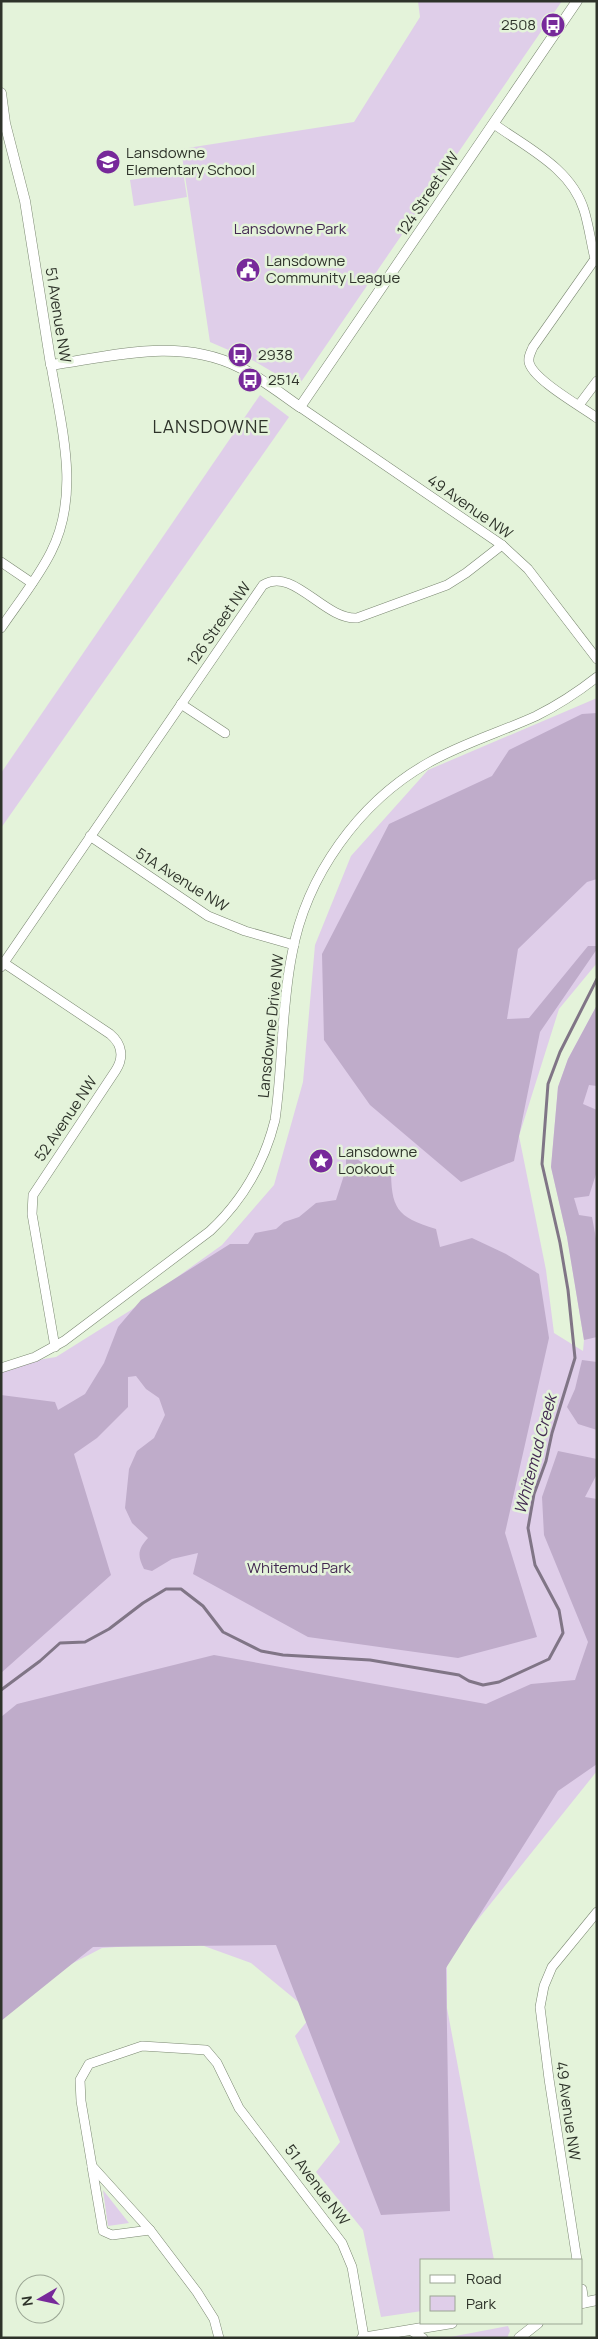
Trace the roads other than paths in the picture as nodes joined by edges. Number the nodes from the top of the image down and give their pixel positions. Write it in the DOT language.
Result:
graph roads {
  1 [pos="577,1"];
  2 [pos="1,93"];
  3 [pos="3,121"];
  4 [pos="494,124"];
  5 [pos="595,259"];
  6 [pos="597,269"];
  7 [pos="51,365"];
  8 [pos="597,381"];
  9 [pos="579,405"];
  10 [pos="300,407"];
  11 [pos="597,418"];
  12 [pos="502,545"];
  13 [pos="1,562"];
  14 [pos="32,583"];
  15 [pos="1,628"];
  16 [pos="597,659"];
  17 [pos="597,677"];
  18 [pos="181,704"];
  19 [pos="225,733"];
  20 [pos="90,836"];
  21 [pos="294,945"];
  22 [pos="3,965"];
  23 [pos="55,1347"];
  24 [pos="1,1368"];
  25 [pos="597,1912"];
  26 [pos="92,2166"];
  27 [pos="150,2230"];
  28 [pos="577,2259"];
  29 [pos="597,2300"];
  30 [pos="583,2303"];
  31 [pos="446,2324"];
  32 [pos="537,2324"];
  33 [pos="410,2330"];
  34 [pos="219,2338"];
  35 [pos="363,2338"];
  36 [pos="423,2338"];
  37 [pos="519,2338"];
  1 -- 4 [label="street, 124 Street NW"];
  2 -- 3 [label="street, 51 Avenue NW"];
  3 -- 7 [label="street, 51 Avenue NW"];
  4 -- 5 [label="street"];
  4 -- 10 [label="street, 124 Street NW"];
  5 -- 6 [label="street"];
  5 -- 9 [label="street"];
  7 -- 10 [label="street"];
  7 -- 14 [label="street, 51 Avenue NW"];
  8 -- 9 [label="street"];
  9 -- 11 [label="street"];
  10 -- 12 [label="street, 49 Avenue NW"];
  12 -- 16 [label="street, 49 Avenue NW"];
  12 -- 18 [label="street, 126 Street NW"];
  13 -- 14 [label="street"];
  14 -- 15 [label="street, 51 Avenue NW"];
  17 -- 21 [label="street, Lansdowne Drive NW"];
  18 -- 19 [label="street"];
  18 -- 20 [label="street, 126 Street NW"];
  20 -- 21 [label="street, 51A Avenue NW"];
  20 -- 22 [label="street, 126 Street NW"];
  21 -- 23 [label="street, Lansdowne Drive NW"];
  22 -- 23 [label="street, 52 Avenue NW"];
  23 -- 24 [label="street, Lansdowne Drive NW"];
  25 -- 28 [label="street, 49 Avenue NW"];
  26 -- 27 [label="street"];
  26 -- 27 [label="street"];
  26 -- 35 [label="street, 51 Avenue NW"];
  27 -- 34 [label="street"];
  29 -- 30 [label="street"];
  31 -- 33 [label="street"];
  32 -- 37 [label="street"];
  33 -- 35 [label="street"];
  33 -- 36 [label="street"];
}
